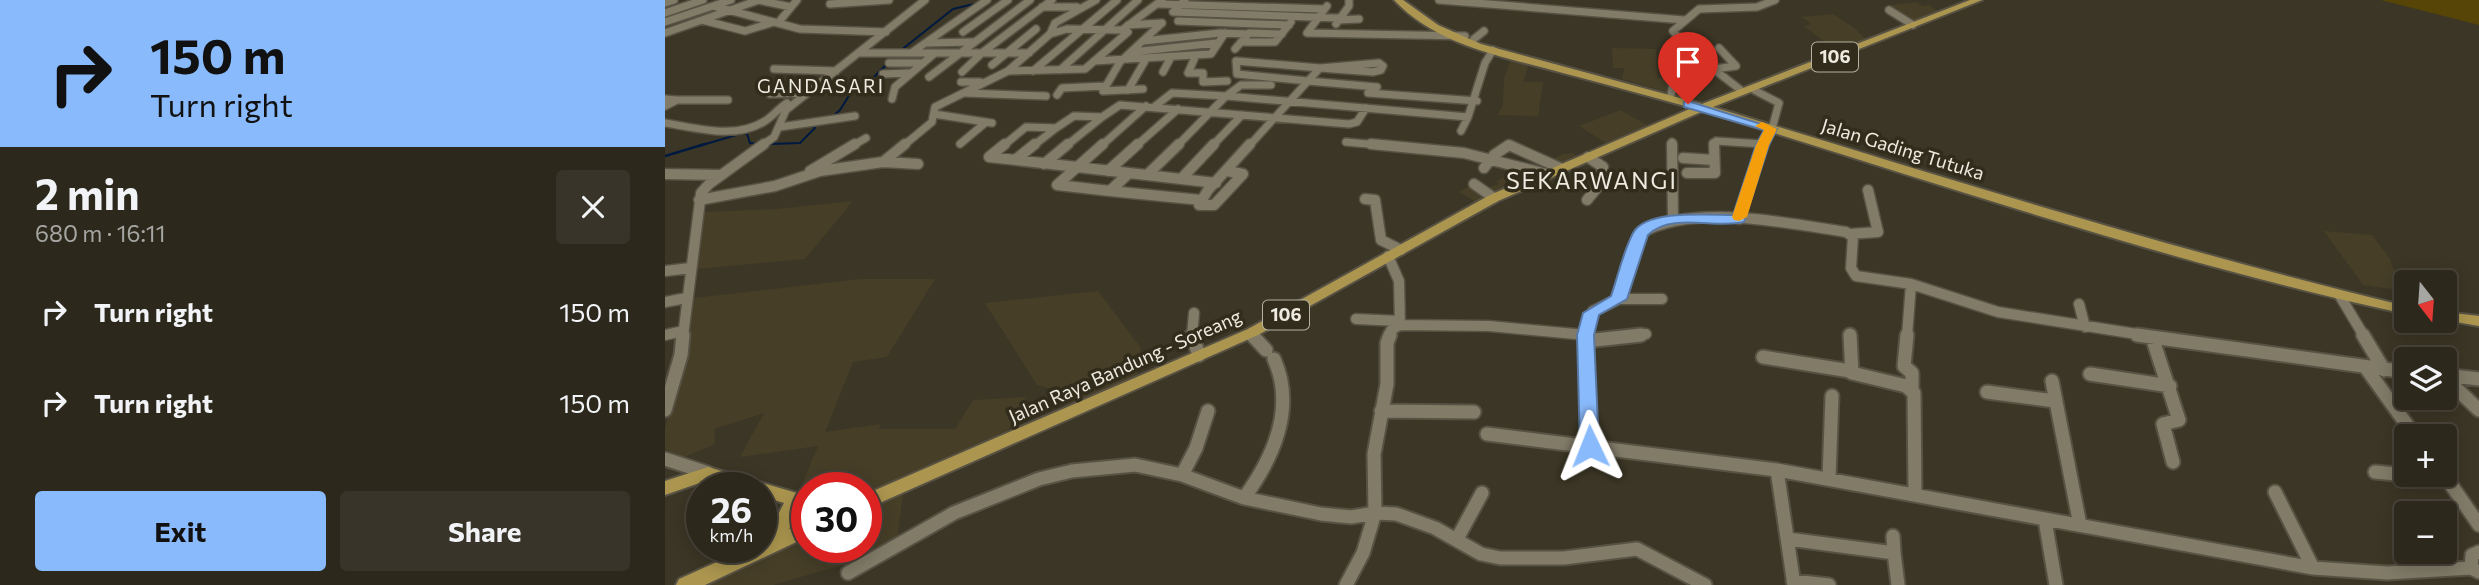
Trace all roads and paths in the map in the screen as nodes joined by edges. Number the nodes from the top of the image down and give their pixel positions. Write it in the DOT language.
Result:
graph roads {
  1 [pos="674,0"];
  2 [pos="703,0"];
  3 [pos="759,0"];
  4 [pos="797,0"];
  5 [pos="889,0"];
  6 [pos="925,0"];
  7 [pos="987,0"];
  8 [pos="1008,0"];
  9 [pos="1030,0"];
  10 [pos="1052,0"];
  11 [pos="1095,0"];
  12 [pos="1117,0"];
  13 [pos="1138,0"];
  14 [pos="1259,0"];
  15 [pos="1349,0"];
  16 [pos="1398,0"];
  17 [pos="1405,0"];
  18 [pos="1439,0"];
  19 [pos="1696,0"];
  20 [pos="1775,0"];
  21 [pos="1978,0"];
  22 [pos="1986,0"];
  23 [pos="726,1"];
  24 [pos="1160,2"];
  25 [pos="1183,2"];
  26 [pos="1477,2"];
  27 [pos="830,4"];
  28 [pos="665,5"];
  29 [pos="713,6"];
  30 [pos="1084,6"];
  31 [pos="791,7"];
  32 [pos="1042,7"];
  33 [pos="1254,7"];
  34 [pos="677,9"];
  35 [pos="732,9"];
  36 [pos="1699,9"];
  37 [pos="1889,10"];
  38 [pos="665,13"];
  39 [pos="694,13"];
  40 [pos="1246,15"];
  41 [pos="1187,17"];
  42 [pos="1295,17"];
  43 [pos="1318,18"];
  44 [pos="1339,19"];
  45 [pos="1359,19"];
  46 [pos="701,20"];
  47 [pos="1684,20"];
  48 [pos="778,21"];
  49 [pos="665,22"];
  50 [pos="1208,22"];
  51 [pos="1162,23"];
  52 [pos="1229,23"];
  53 [pos="1239,23"];
  54 [pos="720,25"];
  55 [pos="973,25"];
  56 [pos="997,25"];
  57 [pos="1289,25"];
  58 [pos="1913,25"];
  59 [pos="1125,27"];
  60 [pos="1083,29"];
  61 [pos="1104,30"];
  62 [pos="669,31"];
  63 [pos="989,31"];
  64 [pos="1483,31"];
  65 [pos="886,32"];
  66 [pos="1010,32"];
  67 [pos="1222,33"];
  68 [pos="1331,33"];
  69 [pos="1897,33"];
  70 [pos="1050,34"];
  71 [pos="1247,34"];
  72 [pos="1282,34"];
  73 [pos="1195,36"];
  74 [pos="1466,37"];
  75 [pos="1170,38"];
  76 [pos="1143,41"];
  77 [pos="950,42"];
  78 [pos="973,42"];
  79 [pos="1241,42"];
  80 [pos="1266,42"];
  81 [pos="925,43"];
  82 [pos="1216,43"];
  83 [pos="1719,48"];
  84 [pos="1235,50"];
  85 [pos="1493,50"];
  86 [pos="1259,51"];
  87 [pos="860,52"];
  88 [pos="935,52"];
  89 [pos="959,52"];
  90 [pos="983,52"];
  91 [pos="1008,52"];
  92 [pos="1131,52"];
  93 [pos="911,53"];
  94 [pos="1029,53"];
  95 [pos="1196,55"];
  96 [pos="1171,57"];
  97 [pos="1146,59"];
  98 [pos="1094,61"];
  99 [pos="1120,62"];
  100 [pos="889,63"];
  101 [pos="922,63"];
  102 [pos="992,65"];
  103 [pos="1556,66"];
  104 [pos="1321,67"];
  105 [pos="774,69"];
  106 [pos="1060,69"];
  107 [pos="1714,69"];
  108 [pos="836,71"];
  109 [pos="1008,71"];
  110 [pos="1034,71"];
  111 [pos="962,72"];
  112 [pos="1163,72"];
  113 [pos="909,73"];
  114 [pos="883,74"];
  115 [pos="929,77"];
  116 [pos="1227,81"];
  117 [pos="961,82"];
  118 [pos="987,82"];
  119 [pos="1673,83"];
  120 [pos="1304,85"];
  121 [pos="1105,86"];
  122 [pos="1377,87"];
  123 [pos="1143,89"];
  124 [pos="1128,90"];
  125 [pos="1748,90"];
  126 [pos="962,93"];
  127 [pos="770,94"];
  128 [pos="1227,94"];
  129 [pos="805,95"];
  130 [pos="1057,95"];
  131 [pos="1671,95"];
  132 [pos="1046,96"];
  133 [pos="665,99"];
  134 [pos="892,99"];
  135 [pos="677,100"];
  136 [pos="728,100"];
  137 [pos="1288,102"];
  138 [pos="1477,102"];
  139 [pos="665,106"];
  140 [pos="1150,107"];
  141 [pos="1706,107"];
  142 [pos="1366,108"];
  143 [pos="1178,109"];
  144 [pos="1213,112"];
  145 [pos="935,114"];
  146 [pos="1242,115"];
  147 [pos="855,116"];
  148 [pos="1102,117"];
  149 [pos="1468,117"];
  150 [pos="1274,118"];
  151 [pos="665,123"];
  152 [pos="780,127"];
  153 [pos="1772,127"];
  154 [pos="1056,128"];
  155 [pos="1461,131"];
  156 [pos="866,138"];
  157 [pos="1346,142"];
  158 [pos="1672,142"];
  159 [pos="960,144"];
  160 [pos="1763,145"];
  161 [pos="1588,157"];
  162 [pos="1683,158"];
  163 [pos="1015,160"];
  164 [pos="1714,160"];
  165 [pos="883,162"];
  166 [pos="918,164"];
  167 [pos="1044,164"];
  168 [pos="1486,164"];
  169 [pos="1076,168"];
  170 [pos="1108,171"];
  171 [pos="1227,171"];
  172 [pos="1554,171"];
  173 [pos="1129,173"];
  174 [pos="1687,173"];
  175 [pos="665,174"];
  176 [pos="720,175"];
  177 [pos="1147,175"];
  178 [pos="799,178"];
  179 [pos="1181,179"];
  180 [pos="1216,183"];
  181 [pos="1474,184"];
  182 [pos="1868,190"];
  183 [pos="1110,191"];
  184 [pos="1494,198"];
  185 [pos="1364,199"];
  186 [pos="699,200"];
  187 [pos="1201,200"];
  188 [pos="1587,200"];
  189 [pos="1673,219"];
  190 [pos="1739,219"];
  191 [pos="2112,230"];
  192 [pos="1850,234"];
  193 [pos="1394,253"];
  194 [pos="690,268"];
  195 [pos="665,271"];
  196 [pos="1912,284"];
  197 [pos="2340,296"];
  198 [pos="686,298"];
  199 [pos="1619,299"];
  200 [pos="1662,299"];
  201 [pos="2394,301"];
  202 [pos="665,302"];
  203 [pos="2079,304"];
  204 [pos="2394,307"];
  205 [pos="2457,312"];
  206 [pos="1194,313"];
  207 [pos="2479,315"];
  208 [pos="2457,318"];
  209 [pos="1356,319"];
  210 [pos="2479,321"];
  211 [pos="1400,323"];
  212 [pos="2085,327"];
  213 [pos="683,331"];
  214 [pos="1251,333"];
  215 [pos="1646,334"];
  216 [pos="665,335"];
  217 [pos="1850,335"];
  218 [pos="2152,337"];
  219 [pos="1586,338"];
  220 [pos="1199,355"];
  221 [pos="1763,357"];
  222 [pos="2366,368"];
  223 [pos="1850,370"];
  224 [pos="2384,370"];
  225 [pos="2394,371"];
  226 [pos="2090,374"];
  227 [pos="2457,378"];
  228 [pos="2479,379"];
  229 [pos="2052,380"];
  230 [pos="669,382"];
  231 [pos="2170,386"];
  232 [pos="2457,389"];
  233 [pos="1912,391"];
  234 [pos="1987,392"];
  235 [pos="1832,396"];
  236 [pos="2055,401"];
  237 [pos="665,407"];
  238 [pos="2479,410"];
  239 [pos="1208,411"];
  240 [pos="1381,411"];
  241 [pos="1474,412"];
  242 [pos="2406,424"];
  243 [pos="1487,434"];
  244 [pos="1590,446"];
  245 [pos="665,459"];
  246 [pos="2173,462"];
  247 [pos="1777,470"];
  248 [pos="1185,471"];
  249 [pos="705,472"];
  250 [pos="2375,472"];
  251 [pos="2394,474"];
  252 [pos="1829,478"];
  253 [pos="686,481"];
  254 [pos="2452,487"];
  255 [pos="665,488"];
  256 [pos="1249,492"];
  257 [pos="2275,492"];
  258 [pos="1482,493"];
  259 [pos="1915,494"];
  260 [pos="882,495"];
  261 [pos="1374,510"];
  262 [pos="791,516"];
  263 [pos="2045,520"];
  264 [pos="2080,525"];
  265 [pos="2479,525"];
  266 [pos="1459,535"];
  267 [pos="1893,536"];
  268 [pos="777,537"];
  269 [pos="1788,539"];
  270 [pos="2479,552"];
  271 [pos="1895,553"];
  272 [pos="734,563"];
  273 [pos="2313,568"];
  274 [pos="2475,570"];
  275 [pos="848,573"];
  276 [pos="1793,583"];
  277 [pos="686,585"];
  278 [pos="1346,585"];
  279 [pos="1705,585"];
  280 [pos="1829,585"];
  281 [pos="1898,585"];
  282 [pos="2056,585"];
  1 -- 28 [label="street"];
  2 -- 34 [label="street"];
  3 -- 31 [label="street"];
  3 -- 35 [label="street"];
  4 -- 31 [label="street"];
  5 -- 27 [label="street"];
  6 -- 65 [label="street"];
  7 -- 81 [label="street"];
  8 -- 55 [label="street"];
  9 -- 56 [label="street"];
  10 -- 32 [label="street"];
  11 -- 30 [label="street"];
  12 -- 60 [label="street"];
  13 -- 61 [label="street"];
  14 -- 33 [label="street"];
  15 -- 44 [label="street"];
  16 -- 74 [label="main road, Jalan Gading Tutuka"];
  17 -- 74 [label="main road, Jalan Gading Tutuka"];
  18 -- 26 [label="street"];
  19 -- 36 [label="street"];
  20 -- 36 [label="street"];
  21 -- 58 [label="main road, Jalan Raya Bandung - Soreang / 106"];
  22 -- 69 [label="main road, Jalan Raya Bandung - Soreang / 106"];
  23 -- 29 [label="street"];
  24 -- 25 [label="street"];
  24 -- 59 [label="street"];
  25 -- 33 [label="street"];
  25 -- 41 [label="street"];
  26 -- 47 [label="street"];
  28 -- 34 [label="street"];
  29 -- 35 [label="street"];
  29 -- 39 [label="street"];
  30 -- 32 [label="street"];
  30 -- 70 [label="street"];
  31 -- 48 [label="street"];
  32 -- 66 [label="street"];
  33 -- 40 [label="street"];
  33 -- 43 [label="street"];
  34 -- 38 [label="street"];
  34 -- 39 [label="street"];
  35 -- 46 [label="street"];
  35 -- 48 [label="street"];
  36 -- 47 [label="street"];
  37 -- 58 [label="street"];
  39 -- 49 [label="street"];
  40 -- 41 [label="street"];
  40 -- 42 [label="street"];
  40 -- 53 [label="street"];
  41 -- 50 [label="street"];
  41 -- 51 [label="street"];
  41 -- 75 [label="street"];
  42 -- 43 [label="street"];
  42 -- 57 [label="street"];
  43 -- 44 [label="street"];
  43 -- 68 [label="street"];
  44 -- 45 [label="street"];
  44 -- 68 [label="street"];
  46 -- 54 [label="street"];
  46 -- 62 [label="street"];
  47 -- 107 [label="street"];
  48 -- 54 [label="street"];
  48 -- 65 [label="street"];
  50 -- 52 [label="street"];
  50 -- 73 [label="street"];
  51 -- 59 [label="street"];
  51 -- 76 [label="street"];
  52 -- 53 [label="street"];
  52 -- 67 [label="street"];
  53 -- 57 [label="street"];
  54 -- 62 [label="street"];
  55 -- 56 [label="street"];
  55 -- 77 [label="street"];
  56 -- 63 [label="street"];
  57 -- 72 [label="street"];
  58 -- 69 [label="main road, Jalan Raya Bandung - Soreang / 106"];
  59 -- 61 [label="street"];
  59 -- 98 [label="street"];
  60 -- 61 [label="street"];
  60 -- 70 [label="street"];
  60 -- 110 [label="street"];
  61 -- 106 [label="street"];
  63 -- 66 [label="street"];
  63 -- 78 [label="street"];
  64 -- 74 [label="street"];
  65 -- 87 [label="street"];
  66 -- 90 [label="street"];
  66 -- 91 [label="street"];
  67 -- 71 [label="street"];
  67 -- 73 [label="street"];
  67 -- 82 [label="street"];
  68 -- 74 [label="street"];
  69 -- 125 [label="main road, Jalan Raya Bandung - Soreang / 106"];
  70 -- 94 [label="street"];
  71 -- 72 [label="street"];
  71 -- 79 [label="street"];
  72 -- 80 [label="street"];
  73 -- 75 [label="street"];
  74 -- 85 [label="main road, Jalan Gading Tutuka"];
  74 -- 103 [label="main road, Jalan Gading Tutuka"];
  75 -- 76 [label="street"];
  76 -- 92 [label="street"];
  77 -- 78 [label="street"];
  77 -- 81 [label="street"];
  78 -- 89 [label="street"];
  79 -- 80 [label="street"];
  79 -- 84 [label="street"];
  80 -- 86 [label="street"];
  81 -- 93 [label="street"];
  82 -- 92 [label="street"];
  82 -- 95 [label="street"];
  83 -- 107 [label="street"];
  85 -- 103 [label="main road, Jalan Gading Tutuka"];
  85 -- 138 [label="street"];
  87 -- 93 [label="street"];
  87 -- 108 [label="street"];
  88 -- 89 [label="street"];
  88 -- 93 [label="street"];
  88 -- 101 [label="street"];
  89 -- 90 [label="street"];
  89 -- 115 [label="street"];
  90 -- 91 [label="street"];
  90 -- 111 [label="street"];
  91 -- 94 [label="street"];
  91 -- 102 [label="street"];
  92 -- 99 [label="street"];
  94 -- 109 [label="street"];
  95 -- 96 [label="street"];
  95 -- 116 [label="street"];
  96 -- 97 [label="street"];
  96 -- 112 [label="street"];
  97 -- 99 [label="street"];
  97 -- 124 [label="street"];
  98 -- 99 [label="street"];
  98 -- 106 [label="street"];
  99 -- 121 [label="street"];
  100 -- 101 [label="street"];
  101 -- 113 [label="street"];
  103 -- 131 [label="main road, Jalan Gading Tutuka"];
  103 -- 141 [label="main road, Jalan Gading Tutuka"];
  104 -- 104 [label="street"];
  104 -- 120 [label="street"];
  104 -- 120 [label="street"];
  105 -- 108 [label="street"];
  106 -- 110 [label="street"];
  107 -- 125 [label="street"];
  108 -- 129 [label="street"];
  109 -- 110 [label="street"];
  109 -- 118 [label="street"];
  113 -- 114 [label="street"];
  113 -- 134 [label="street"];
  117 -- 118 [label="street"];
  118 -- 126 [label="street"];
  119 -- 131 [label="street"];
  120 -- 122 [label="street"];
  120 -- 128 [label="street"];
  120 -- 137 [label="street"];
  120 -- 138 [label="street"];
  121 -- 124 [label="street"];
  121 -- 130 [label="street"];
  123 -- 124 [label="street"];
  125 -- 141 [label="main road, Jalan Raya Bandung - Soreang / 106"];
  125 -- 153 [label="street"];
  126 -- 132 [label="street"];
  126 -- 145 [label="street"];
  127 -- 129 [label="street"];
  128 -- 137 [label="street"];
  128 -- 140 [label="street"];
  128 -- 144 [label="street"];
  129 -- 151 [label="street"];
  129 -- 152 [label="street"];
  131 -- 141 [label="main road, Jalan Gading Tutuka"];
  133 -- 135 [label="street"];
  135 -- 136 [label="street"];
  135 -- 139 [label="street"];
  137 -- 142 [label="street"];
  137 -- 150 [label="street"];
  138 -- 149 [label="street"];
  140 -- 143 [label="street"];
  140 -- 148 [label="street"];
  140 -- 169 [label="street"];
  141 -- 153 [label="main road, Jalan Gading Tutuka"];
  141 -- 161 [label="main road, Jalan Raya Bandung - Soreang / 106"];
  142 -- 149 [label="street"];
  142 -- 150 [label="street"];
  143 -- 144 [label="street"];
  143 -- 170 [label="street"];
  144 -- 146 [label="street"];
  144 -- 177 [label="street"];
  145 -- 159 [label="street"];
  145 -- 165 [label="street"];
  146 -- 150 [label="street"];
  146 -- 179 [label="street"];
  147 -- 152 [label="street"];
  148 -- 154 [label="street"];
  148 -- 167 [label="street"];
  149 -- 155 [label="street"];
  150 -- 171 [label="street"];
  152 -- 176 [label="street"];
  153 -- 160 [label="street"];
  153 -- 191 [label="main road, Jalan Gading Tutuka"];
  154 -- 163 [label="street"];
  154 -- 163 [label="street"];
  156 -- 178 [label="street"];
  157 -- 168 [label="street"];
  158 -- 189 [label="street"];
  160 -- 164 [label="street"];
  160 -- 190 [label="street"];
  161 -- 172 [label="main road, Jalan Raya Bandung - Soreang / 106"];
  161 -- 188 [label="street"];
  162 -- 164 [label="street"];
  163 -- 167 [label="street"];
  164 -- 174 [label="street"];
  165 -- 166 [label="street"];
  165 -- 178 [label="street"];
  167 -- 169 [label="street"];
  168 -- 172 [label="street"];
  168 -- 172 [label="street"];
  169 -- 170 [label="street"];
  169 -- 183 [label="street"];
  170 -- 173 [label="street"];
  171 -- 180 [label="street"];
  171 -- 187 [label="street"];
  172 -- 184 [label="main road, Jalan Raya Bandung - Soreang / 106"];
  173 -- 177 [label="street"];
  173 -- 183 [label="street"];
  175 -- 176 [label="street"];
  176 -- 186 [label="street"];
  177 -- 179 [label="street"];
  178 -- 186 [label="street"];
  179 -- 180 [label="street"];
  180 -- 187 [label="street"];
  181 -- 184 [label="street"];
  182 -- 192 [label="street"];
  183 -- 187 [label="street"];
  184 -- 193 [label="main road, Jalan Raya Bandung - Soreang / 106"];
  185 -- 193 [label="street"];
  186 -- 194 [label="street"];
  189 -- 190 [label="street"];
  189 -- 199 [label="street"];
  190 -- 192 [label="street"];
  191 -- 197 [label="main road, Jalan Gading Tutuka"];
  191 -- 201 [label="main road, Jalan Gading Tutuka"];
  192 -- 196 [label="street"];
  193 -- 211 [label="street"];
  193 -- 214 [label="main road, Jalan Raya Bandung - Soreang / 106"];
  194 -- 195 [label="street"];
  194 -- 198 [label="street"];
  196 -- 212 [label="street"];
  196 -- 233 [label="street"];
  197 -- 204 [label="main road, Jalan Gading Tutuka"];
  197 -- 224 [label="street"];
  198 -- 202 [label="street"];
  198 -- 213 [label="street"];
  199 -- 200 [label="street"];
  199 -- 219 [label="street"];
  203 -- 212 [label="street"];
  205 -- 207 [label="main road"];
  206 -- 220 [label="street"];
  208 -- 210 [label="main road"];
  209 -- 211 [label="street"];
  211 -- 219 [label="street"];
  211 -- 240 [label="street"];
  212 -- 218 [label="street"];
  213 -- 216 [label="street"];
  213 -- 230 [label="street"];
  214 -- 220 [label="main road, Jalan Raya Bandung - Soreang / 106"];
  214 -- 256 [label="street"];
  215 -- 219 [label="street"];
  217 -- 223 [label="street"];
  218 -- 222 [label="street"];
  218 -- 231 [label="street"];
  219 -- 244 [label="street"];
  220 -- 260 [label="main road, Jalan Raya Bandung - Soreang / 106"];
  221 -- 223 [label="street"];
  222 -- 224 [label="street"];
  222 -- 242 [label="street"];
  223 -- 233 [label="street"];
  224 -- 225 [label="street"];
  226 -- 231 [label="street"];
  227 -- 228 [label="street"];
  229 -- 236 [label="street"];
  230 -- 237 [label="street"];
  231 -- 246 [label="street"];
  232 -- 238 [label="street"];
  233 -- 259 [label="street"];
  234 -- 236 [label="street"];
  235 -- 252 [label="street"];
  236 -- 264 [label="street"];
  239 -- 248 [label="street"];
  240 -- 241 [label="street"];
  240 -- 261 [label="street"];
  243 -- 244 [label="street"];
  244 -- 247 [label="street"];
  245 -- 249 [label="street"];
  247 -- 252 [label="street"];
  247 -- 269 [label="street"];
  248 -- 256 [label="street"];
  248 -- 275 [label="street"];
  250 -- 251 [label="street"];
  252 -- 259 [label="street"];
  253 -- 255 [label="main road"];
  254 -- 265 [label="street"];
  256 -- 261 [label="street"];
  257 -- 273 [label="street"];
  258 -- 266 [label="street"];
  259 -- 263 [label="street"];
  261 -- 266 [label="street"];
  261 -- 278 [label="street"];
  262 -- 268 [label="main road"];
  263 -- 264 [label="street"];
  263 -- 282 [label="street"];
  264 -- 273 [label="street"];
  266 -- 279 [label="street"];
  267 -- 271 [label="street"];
  269 -- 271 [label="street"];
  269 -- 276 [label="street"];
  270 -- 274 [label="street"];
  271 -- 281 [label="street"];
  272 -- 277 [label="main road"];
  273 -- 274 [label="street"];
  276 -- 280 [label="street"];
}
